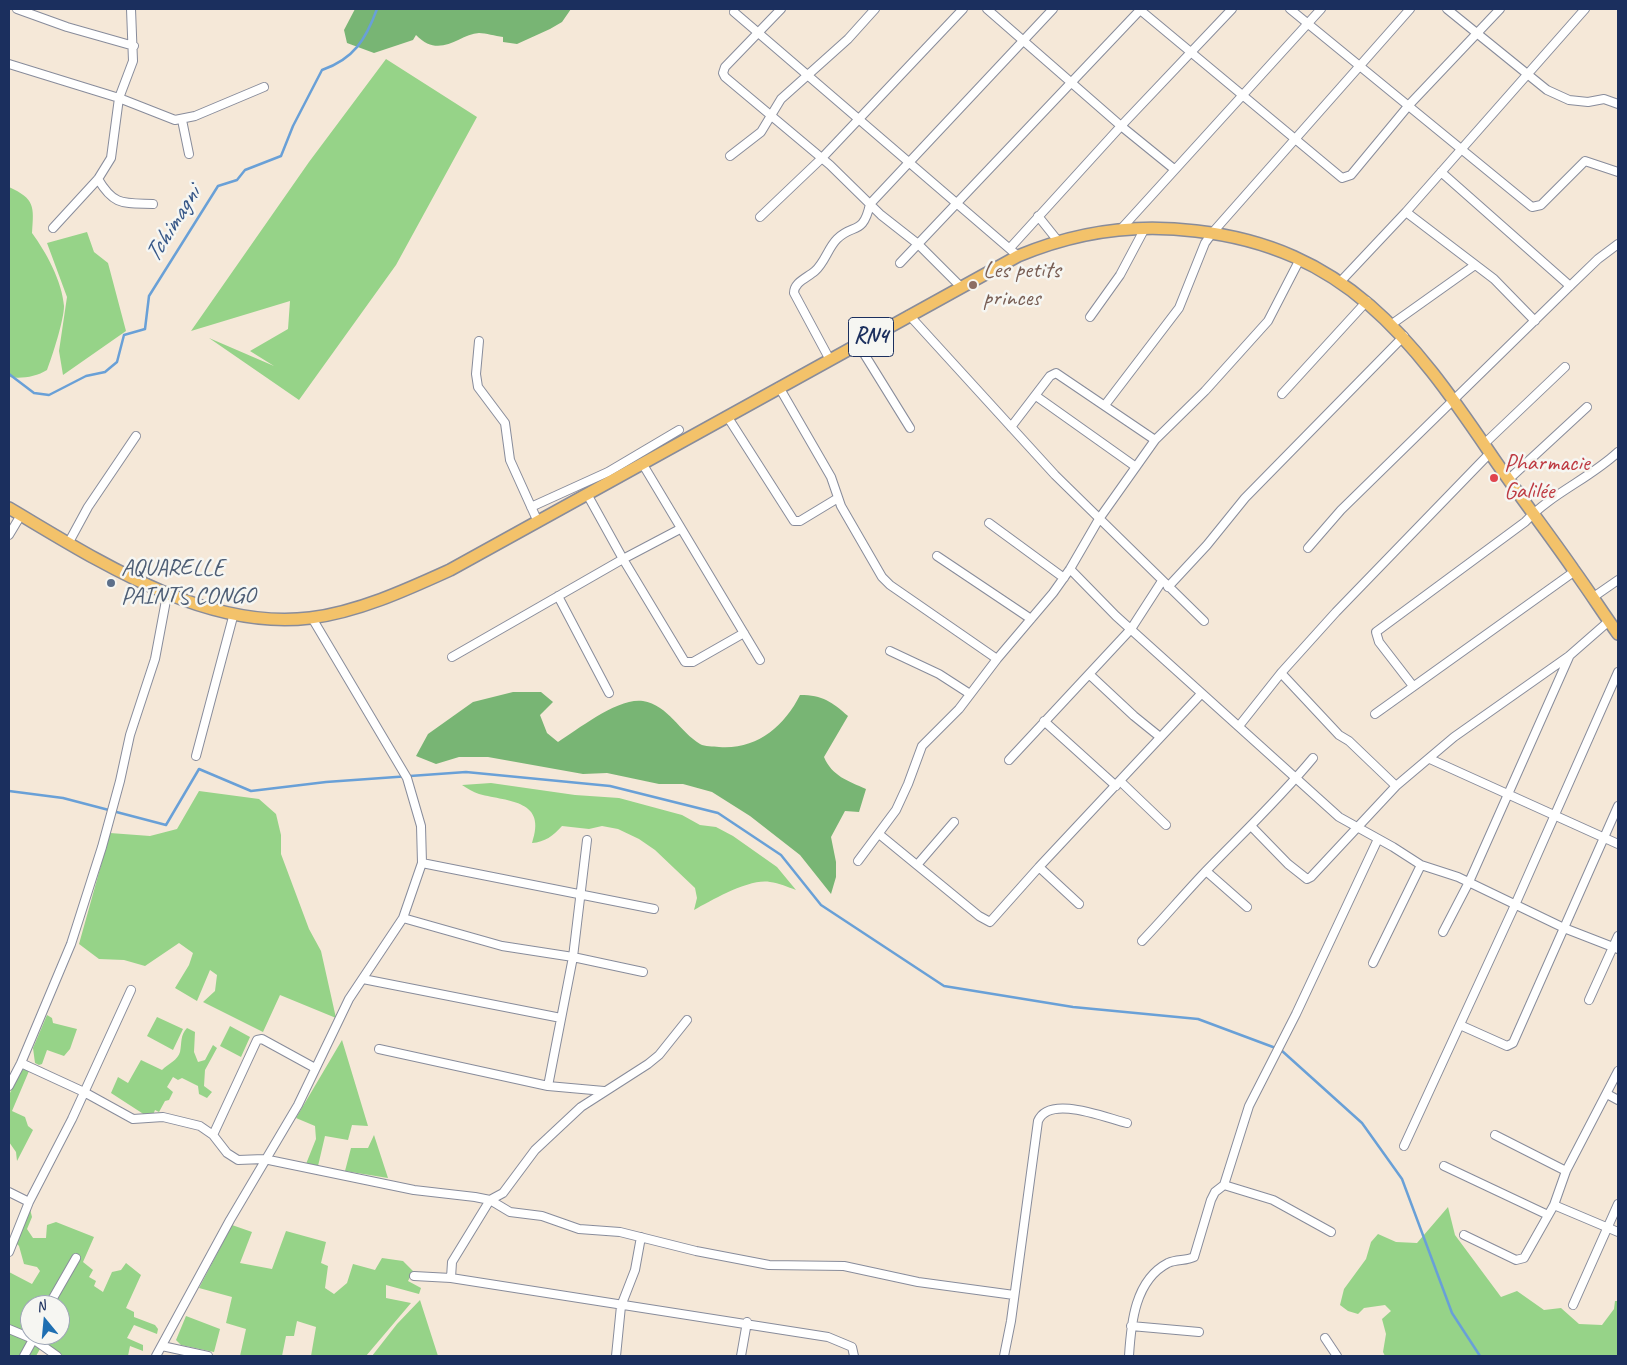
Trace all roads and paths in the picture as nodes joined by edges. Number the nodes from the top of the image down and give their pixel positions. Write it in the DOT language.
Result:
graph roads {
  1 [pos="17,9"];
  2 [pos="131,9"];
  3 [pos="781,9"];
  4 [pos="876,9"];
  5 [pos="963,9"];
  6 [pos="988,9"];
  7 [pos="1053,9"];
  8 [pos="1140,9"];
  9 [pos="1232,9"];
  10 [pos="1290,9"];
  11 [pos="1321,9"];
  12 [pos="1410,9"];
  13 [pos="1447,9"];
  14 [pos="1500,9"];
  15 [pos="1585,9"];
  16 [pos="734,12"];
  17 [pos="1308,24"];
  18 [pos="758,33"];
  19 [pos="1477,34"];
  20 [pos="1025,40"];
  21 [pos="134,46"];
  22 [pos="1192,54"];
  23 [pos="9,64"];
  24 [pos="1360,65"];
  25 [pos="1526,74"];
  26 [pos="807,76"];
  27 [pos="1071,82"];
  28 [pos="264,87"];
  29 [pos="1242,96"];
  30 [pos="119,98"];
  31 [pos="1618,104"];
  32 [pos="1409,106"];
  33 [pos="771,114"];
  34 [pos="857,119"];
  35 [pos="182,120"];
  36 [pos="1121,126"];
  37 [pos="1295,140"];
  38 [pos="1460,150"];
  39 [pos="189,154"];
  40 [pos="730,156"];
  41 [pos="822,158"];
  42 [pos="907,163"];
  43 [pos="1174,169"];
  44 [pos="1441,172"];
  45 [pos="1618,172"];
  46 [pos="98,179"];
  47 [pos="956,203"];
  48 [pos="153,204"];
  49 [pos="870,204"];
  50 [pos="1406,212"];
  51 [pos="1038,216"];
  52 [pos="760,217"];
  53 [pos="54,228"];
  54 [pos="1145,228"];
  55 [pos="1120,229"];
  56 [pos="1213,232"];
  57 [pos="1058,241"];
  58 [pos="918,244"];
  59 [pos="1618,244"];
  60 [pos="1014,252"];
  61 [pos="1300,259"];
  62 [pos="900,263"];
  63 [pos="1475,265"];
  64 [pos="1341,281"];
  65 [pos="1570,286"];
  66 [pos="961,287"];
  67 [pos="1367,301"];
  68 [pos="909,316"];
  69 [pos="1090,317"];
  70 [pos="1535,321"];
  71 [pos="1392,324"];
  72 [pos="1404,336"];
  73 [pos="479,342"];
  74 [pos="858,344"];
  75 [pos="830,360"];
  76 [pos="1565,367"];
  77 [pos="779,388"];
  78 [pos="1282,394"];
  79 [pos="1036,396"];
  80 [pos="1453,402"];
  81 [pos="1104,405"];
  82 [pos="1587,407"];
  83 [pos="727,416"];
  84 [pos="1011,427"];
  85 [pos="910,428"];
  86 [pos="679,430"];
  87 [pos="136,436"];
  88 [pos="1156,440"];
  89 [pos="1487,448"];
  90 [pos="1618,452"];
  91 [pos="642,463"];
  92 [pos="1136,467"];
  93 [pos="1509,479"];
  94 [pos="587,494"];
  95 [pos="838,498"];
  96 [pos="9,508"];
  97 [pos="531,508"];
  98 [pos="1533,514"];
  99 [pos="20,515"];
  100 [pos="1098,519"];
  101 [pos="538,522"];
  102 [pos="989,523"];
  103 [pos="680,529"];
  104 [pos="9,535"];
  105 [pos="69,542"];
  106 [pos="1308,548"];
  107 [pos="937,556"];
  108 [pos="623,559"];
  109 [pos="1070,569"];
  110 [pos="1575,571"];
  111 [pos="1064,578"];
  112 [pos="1618,580"];
  113 [pos="1165,584"];
  114 [pos="167,595"];
  115 [pos="558,596"];
  116 [pos="1592,598"];
  117 [pos="234,613"];
  118 [pos="312,618"];
  119 [pos="1031,620"];
  120 [pos="1204,621"];
  121 [pos="1609,621"];
  122 [pos="1131,629"];
  123 [pos="744,633"];
  124 [pos="1618,634"];
  125 [pos="890,651"];
  126 [pos="1569,656"];
  127 [pos="452,657"];
  128 [pos="997,659"];
  129 [pos="760,660"];
  130 [pos="1618,672"];
  131 [pos="1281,673"];
  132 [pos="1089,674"];
  133 [pos="1413,686"];
  134 [pos="609,693"];
  135 [pos="970,694"];
  136 [pos="1201,694"];
  137 [pos="1375,714"];
  138 [pos="1044,721"];
  139 [pos="1239,726"];
  140 [pos="1160,738"];
  141 [pos="196,756"];
  142 [pos="1313,758"];
  143 [pos="1430,759"];
  144 [pos="1009,760"];
  145 [pos="1296,779"];
  146 [pos="1118,784"];
  147 [pos="1396,786"];
  148 [pos="1507,794"];
  149 [pos="1618,806"];
  150 [pos="1556,814"];
  151 [pos="954,822"];
  152 [pos="1166,824"];
  153 [pos="1252,827"];
  154 [pos="1360,827"];
  155 [pos="879,834"];
  156 [pos="1604,837"];
  157 [pos="1378,839"];
  158 [pos="587,840"];
  159 [pos="1618,844"];
  160 [pos="858,861"];
  161 [pos="422,863"];
  162 [pos="917,865"];
  163 [pos="1421,865"];
  164 [pos="1039,867"];
  165 [pos="1206,871"];
  166 [pos="1470,882"];
  167 [pos="580,895"];
  168 [pos="1079,904"];
  169 [pos="1515,905"];
  170 [pos="1247,907"];
  171 [pos="654,909"];
  172 [pos="402,918"];
  173 [pos="1564,928"];
  174 [pos="1443,932"];
  175 [pos="1618,936"];
  176 [pos="1142,941"];
  177 [pos="1616,949"];
  178 [pos="573,957"];
  179 [pos="1373,963"];
  180 [pos="643,972"];
  181 [pos="363,979"];
  182 [pos="131,990"];
  183 [pos="1589,1000"];
  184 [pos="561,1018"];
  185 [pos="687,1020"];
  186 [pos="1460,1026"];
  187 [pos="378,1049"];
  188 [pos="21,1063"];
  189 [pos="316,1068"];
  190 [pos="1618,1071"];
  191 [pos="9,1086"];
  192 [pos="548,1086"];
  193 [pos="604,1091"];
  194 [pos="84,1092"];
  195 [pos="1607,1094"];
  196 [pos="1618,1100"];
  197 [pos="1127,1123"];
  198 [pos="213,1135"];
  199 [pos="1495,1136"];
  200 [pos="1404,1146"];
  201 [pos="264,1159"];
  202 [pos="1444,1166"];
  203 [pos="1566,1171"];
  204 [pos="1224,1185"];
  205 [pos="9,1192"];
  206 [pos="490,1200"];
  207 [pos="29,1202"];
  208 [pos="1618,1204"];
  209 [pos="1554,1205"];
  210 [pos="1548,1215"];
  211 [pos="1607,1228"];
  212 [pos="1331,1232"];
  213 [pos="1618,1232"];
  214 [pos="1464,1235"];
  215 [pos="641,1237"];
  216 [pos="9,1252"];
  217 [pos="76,1258"];
  218 [pos="414,1276"];
  219 [pos="451,1278"];
  220 [pos="55,1295"];
  221 [pos="1014,1295"];
  222 [pos="1573,1305"];
  223 [pos="621,1306"];
  224 [pos="747,1322"];
  225 [pos="1131,1326"];
  226 [pos="1199,1332"];
  227 [pos="1325,1338"];
  228 [pos="44,1345"];
  229 [pos="162,1346"];
  230 [pos="57,1356"];
  231 [pos="156,1356"];
  232 [pos="208,1356"];
  233 [pos="616,1356"];
  234 [pos="740,1356"];
  235 [pos="854,1356"];
  236 [pos="1004,1356"];
  237 [pos="1128,1356"];
  238 [pos="1337,1356"];
  1 -- 21 [label="street"];
  2 -- 21 [label="street"];
  3 -- 18 [label="street"];
  4 -- 26 [label="street"];
  5 -- 34 [label="street"];
  6 -- 20 [label="street"];
  7 -- 20 [label="street"];
  8 -- 22 [label="street"];
  8 -- 27 [label="street"];
  9 -- 22 [label="street"];
  10 -- 17 [label="street"];
  11 -- 17 [label="street"];
  12 -- 24 [label="street"];
  13 -- 19 [label="street"];
  14 -- 19 [label="street"];
  15 -- 25 [label="street"];
  16 -- 18 [label="street"];
  17 -- 24 [label="street"];
  17 -- 29 [label="street"];
  18 -- 26 [label="street"];
  18 -- 33 [label="street"];
  19 -- 25 [label="street"];
  19 -- 32 [label="street"];
  20 -- 27 [label="street"];
  20 -- 42 [label="street"];
  21 -- 30 [label="street"];
  22 -- 29 [label="street"];
  22 -- 36 [label="street"];
  23 -- 30 [label="street"];
  24 -- 32 [label="street"];
  24 -- 37 [label="street"];
  25 -- 31 [label="street"];
  25 -- 38 [label="street"];
  26 -- 33 [label="street"];
  26 -- 34 [label="street"];
  27 -- 36 [label="street"];
  27 -- 47 [label="street"];
  28 -- 35 [label="street"];
  29 -- 37 [label="street"];
  29 -- 43 [label="street"];
  30 -- 35 [label="street"];
  30 -- 46 [label="street"];
  32 -- 37 [label="street"];
  32 -- 38 [label="street"];
  33 -- 40 [label="street"];
  33 -- 41 [label="street"];
  34 -- 41 [label="street"];
  34 -- 42 [label="street"];
  35 -- 39 [label="street"];
  36 -- 43 [label="street"];
  36 -- 51 [label="street"];
  37 -- 56 [label="street"];
  38 -- 44 [label="street"];
  38 -- 45 [label="street"];
  41 -- 49 [label="street"];
  41 -- 52 [label="street"];
  42 -- 47 [label="street"];
  42 -- 49 [label="street"];
  43 -- 55 [label="street"];
  44 -- 50 [label="street"];
  44 -- 65 [label="street"];
  46 -- 48 [label="street"];
  46 -- 53 [label="street"];
  47 -- 58 [label="street"];
  47 -- 60 [label="street"];
  49 -- 58 [label="street"];
  49 -- 75 [label="street"];
  50 -- 63 [label="street"];
  50 -- 64 [label="street"];
  51 -- 57 [label="street"];
  51 -- 60 [label="street"];
  54 -- 55 [label="highway, RN4"];
  54 -- 56 [label="highway, RN4"];
  54 -- 69 [label="street"];
  55 -- 57 [label="highway, RN4"];
  56 -- 61 [label="highway, RN4"];
  56 -- 81 [label="street"];
  57 -- 60 [label="highway, RN4"];
  58 -- 62 [label="street"];
  58 -- 66 [label="street"];
  59 -- 65 [label="street"];
  60 -- 66 [label="highway, RN4"];
  61 -- 64 [label="highway, RN4"];
  61 -- 88 [label="street"];
  63 -- 70 [label="street"];
  63 -- 71 [label="street"];
  64 -- 67 [label="highway, RN4"];
  65 -- 70 [label="street"];
  66 -- 68 [label="highway, RN4"];
  67 -- 71 [label="highway, RN4"];
  67 -- 78 [label="street"];
  68 -- 74 [label="highway, RN4"];
  68 -- 84 [label="street"];
  70 -- 80 [label="street"];
  71 -- 72 [label="highway, RN4"];
  72 -- 80 [label="highway, RN4"];
  72 -- 113 [label="street"];
  73 -- 97 [label="street"];
  74 -- 75 [label="highway, RN4"];
  74 -- 85 [label="street"];
  75 -- 77 [label="highway, RN4"];
  76 -- 89 [label="street"];
  77 -- 83 [label="highway, RN4"];
  77 -- 95 [label="street"];
  79 -- 81 [label="street"];
  79 -- 84 [label="street"];
  79 -- 92 [label="street"];
  80 -- 89 [label="highway, RN4"];
  80 -- 106 [label="street"];
  81 -- 88 [label="street"];
  82 -- 93 [label="street"];
  83 -- 91 [label="highway, RN4"];
  83 -- 95 [label="street"];
  84 -- 100 [label="street"];
  86 -- 97 [label="street"];
  87 -- 105 [label="street"];
  88 -- 92 [label="street"];
  89 -- 93 [label="highway, RN4"];
  89 -- 131 [label="street"];
  90 -- 98 [label="street"];
  91 -- 94 [label="highway, RN4"];
  91 -- 103 [label="street"];
  92 -- 100 [label="street"];
  93 -- 98 [label="highway, RN4"];
  94 -- 101 [label="highway, RN4"];
  94 -- 108 [label="street"];
  95 -- 128 [label="street"];
  96 -- 99 [label="highway, RN4"];
  97 -- 101 [label="street"];
  98 -- 110 [label="highway, RN4"];
  98 -- 133 [label="street"];
  99 -- 104 [label="street"];
  99 -- 105 [label="highway, RN4"];
  100 -- 109 [label="street"];
  100 -- 113 [label="street"];
  101 -- 118 [label="highway, RN4"];
  102 -- 111 [label="street"];
  103 -- 108 [label="street"];
  103 -- 123 [label="street"];
  105 -- 114 [label="highway, RN4"];
  107 -- 119 [label="street"];
  108 -- 115 [label="street"];
  108 -- 123 [label="street"];
  109 -- 111 [label="street"];
  109 -- 122 [label="street"];
  110 -- 116 [label="highway, RN4"];
  110 -- 133 [label="street"];
  111 -- 119 [label="street"];
  112 -- 116 [label="street"];
  113 -- 120 [label="street"];
  113 -- 122 [label="street"];
  114 -- 117 [label="highway, RN4"];
  114 -- 188 [label="street"];
  115 -- 127 [label="street"];
  115 -- 134 [label="street"];
  116 -- 121 [label="highway, RN4"];
  117 -- 118 [label="highway, RN4"];
  117 -- 141 [label="street"];
  118 -- 161 [label="street"];
  119 -- 128 [label="street"];
  121 -- 124 [label="highway, RN4"];
  121 -- 126 [label="street"];
  122 -- 132 [label="street"];
  122 -- 136 [label="street"];
  123 -- 129 [label="street"];
  125 -- 135 [label="street"];
  126 -- 143 [label="street"];
  126 -- 148 [label="street"];
  128 -- 135 [label="street"];
  130 -- 150 [label="street"];
  131 -- 139 [label="street"];
  131 -- 147 [label="street"];
  132 -- 138 [label="street"];
  132 -- 140 [label="street"];
  133 -- 137 [label="street"];
  135 -- 155 [label="street"];
  136 -- 139 [label="street"];
  136 -- 140 [label="street"];
  138 -- 144 [label="street"];
  138 -- 146 [label="street"];
  139 -- 145 [label="street"];
  140 -- 146 [label="street"];
  142 -- 145 [label="street"];
  143 -- 147 [label="street"];
  143 -- 148 [label="street"];
  145 -- 153 [label="street"];
  145 -- 154 [label="street"];
  146 -- 152 [label="street"];
  146 -- 164 [label="street"];
  147 -- 154 [label="street"];
  148 -- 150 [label="street"];
  148 -- 166 [label="street"];
  149 -- 156 [label="street"];
  150 -- 156 [label="street"];
  150 -- 169 [label="street"];
  151 -- 162 [label="street"];
  153 -- 154 [label="street"];
  153 -- 165 [label="street"];
  154 -- 157 [label="street"];
  155 -- 160 [label="street"];
  155 -- 162 [label="street"];
  156 -- 159 [label="street"];
  156 -- 173 [label="street"];
  157 -- 163 [label="street"];
  157 -- 204 [label="street"];
  158 -- 167 [label="street"];
  161 -- 167 [label="street"];
  161 -- 172 [label="street"];
  162 -- 164 [label="street"];
  163 -- 166 [label="street"];
  163 -- 179 [label="street"];
  164 -- 168 [label="street"];
  165 -- 170 [label="street"];
  165 -- 176 [label="street"];
  166 -- 169 [label="street"];
  166 -- 174 [label="street"];
  167 -- 171 [label="street"];
  167 -- 178 [label="street"];
  169 -- 173 [label="street"];
  169 -- 186 [label="street"];
  172 -- 178 [label="street"];
  172 -- 181 [label="street"];
  173 -- 177 [label="street"];
  173 -- 186 [label="street"];
  175 -- 177 [label="street"];
  177 -- 183 [label="street"];
  178 -- 180 [label="street"];
  178 -- 184 [label="street"];
  181 -- 184 [label="street"];
  181 -- 189 [label="street"];
  182 -- 194 [label="street"];
  184 -- 192 [label="street"];
  185 -- 193 [label="street"];
  186 -- 200 [label="street"];
  187 -- 192 [label="street"];
  188 -- 191 [label="street"];
  188 -- 194 [label="street"];
  189 -- 198 [label="street"];
  189 -- 201 [label="street"];
  190 -- 195 [label="street"];
  192 -- 193 [label="street"];
  193 -- 206 [label="street"];
  194 -- 198 [label="street"];
  194 -- 207 [label="street"];
  195 -- 196 [label="street"];
  195 -- 203 [label="street"];
  197 -- 221 [label="street"];
  198 -- 201 [label="street"];
  199 -- 203 [label="street"];
  201 -- 206 [label="street"];
  201 -- 229 [label="street"];
  202 -- 210 [label="street"];
  203 -- 209 [label="street"];
  204 -- 212 [label="street"];
  204 -- 225 [label="street"];
  205 -- 207 [label="street"];
  206 -- 215 [label="street"];
  206 -- 219 [label="street"];
  207 -- 216 [label="street"];
  208 -- 211 [label="street"];
  209 -- 210 [label="street"];
  209 -- 211 [label="street"];
  210 -- 214 [label="street"];
  211 -- 213 [label="street"];
  211 -- 222 [label="street"];
  215 -- 221 [label="street"];
  215 -- 223 [label="street"];
  217 -- 220 [label="street"];
  218 -- 219 [label="street"];
  219 -- 223 [label="street"];
  221 -- 236 [label="street"];
  223 -- 224 [label="street"];
  223 -- 233 [label="street"];
  224 -- 234 [label="street"];
  224 -- 235 [label="street"];
  225 -- 226 [label="street"];
  225 -- 237 [label="street"];
  227 -- 238 [label="street"];
  228 -- 230 [label="street"];
  229 -- 231 [label="street"];
  229 -- 232 [label="street"];
}
